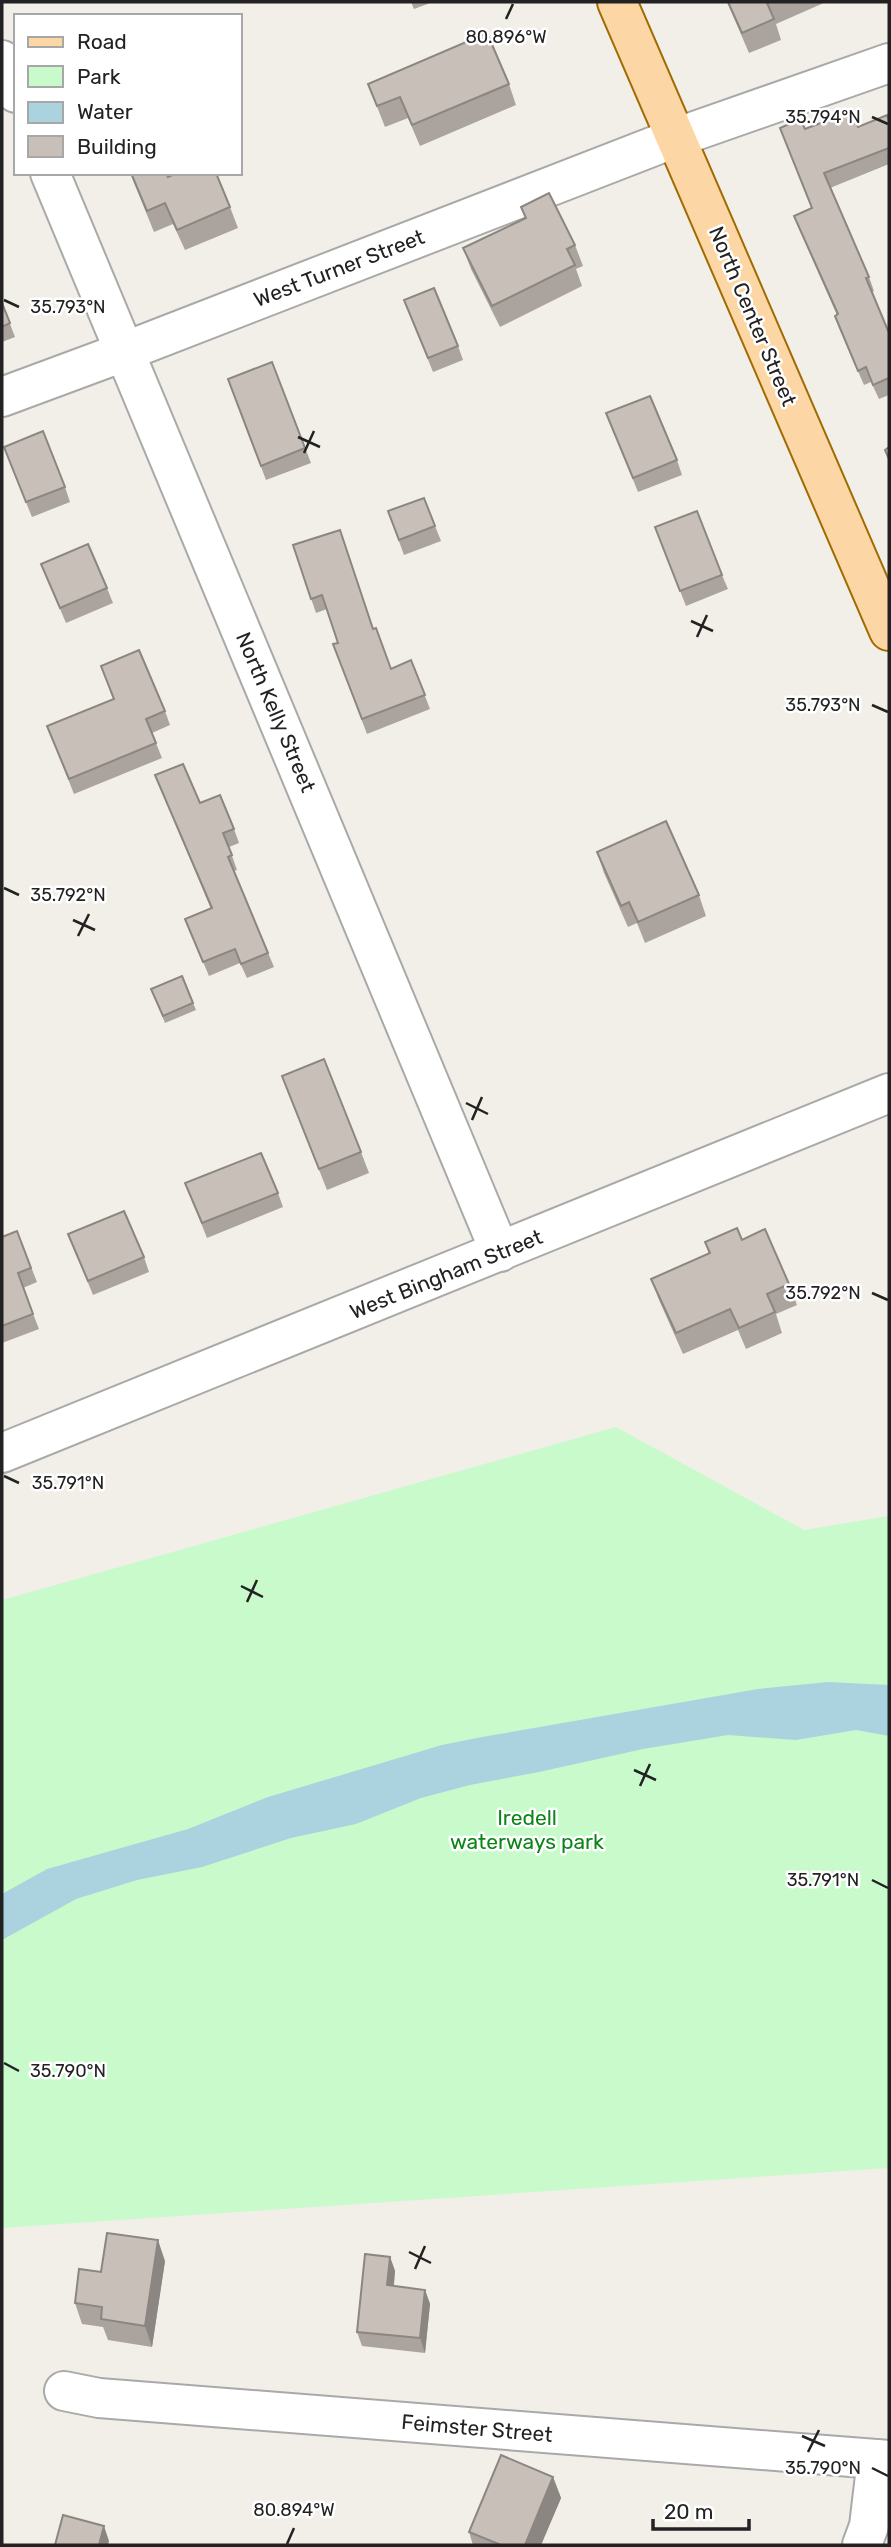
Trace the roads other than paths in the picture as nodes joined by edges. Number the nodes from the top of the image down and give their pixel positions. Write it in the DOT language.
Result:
graph roads {
  1 [pos="617,2"];
  2 [pos="2,60"];
  3 [pos="889,63"];
  4 [pos="14,88"];
  5 [pos="675,138"];
  6 [pos="51,175"];
  7 [pos="126,351"];
  8 [pos="2,397"];
  9 [pos="889,631"];
  10 [pos="889,1093"];
  11 [pos="500,1252"];
  12 [pos="2,1453"];
  13 [pos="64,2391"];
  14 [pos="883,2460"];
  15 [pos="862,2545"];
  1 -- 5 [label="main road, North Center Street"];
  2 -- 4 [label="street"];
  3 -- 5 [label="street, West Turner Street"];
  5 -- 7 [label="street, West Turner Street"];
  5 -- 9 [label="main road, North Center Street"];
  6 -- 7 [label="street, North Kelly Street"];
  7 -- 8 [label="street, West Turner Street"];
  7 -- 11 [label="street, North Kelly Street"];
  10 -- 11 [label="street, West Bingham Street"];
  11 -- 12 [label="street, West Bingham Street"];
  13 -- 14 [label="street, Feimster Street"];
  14 -- 15 [label="street"];
}
